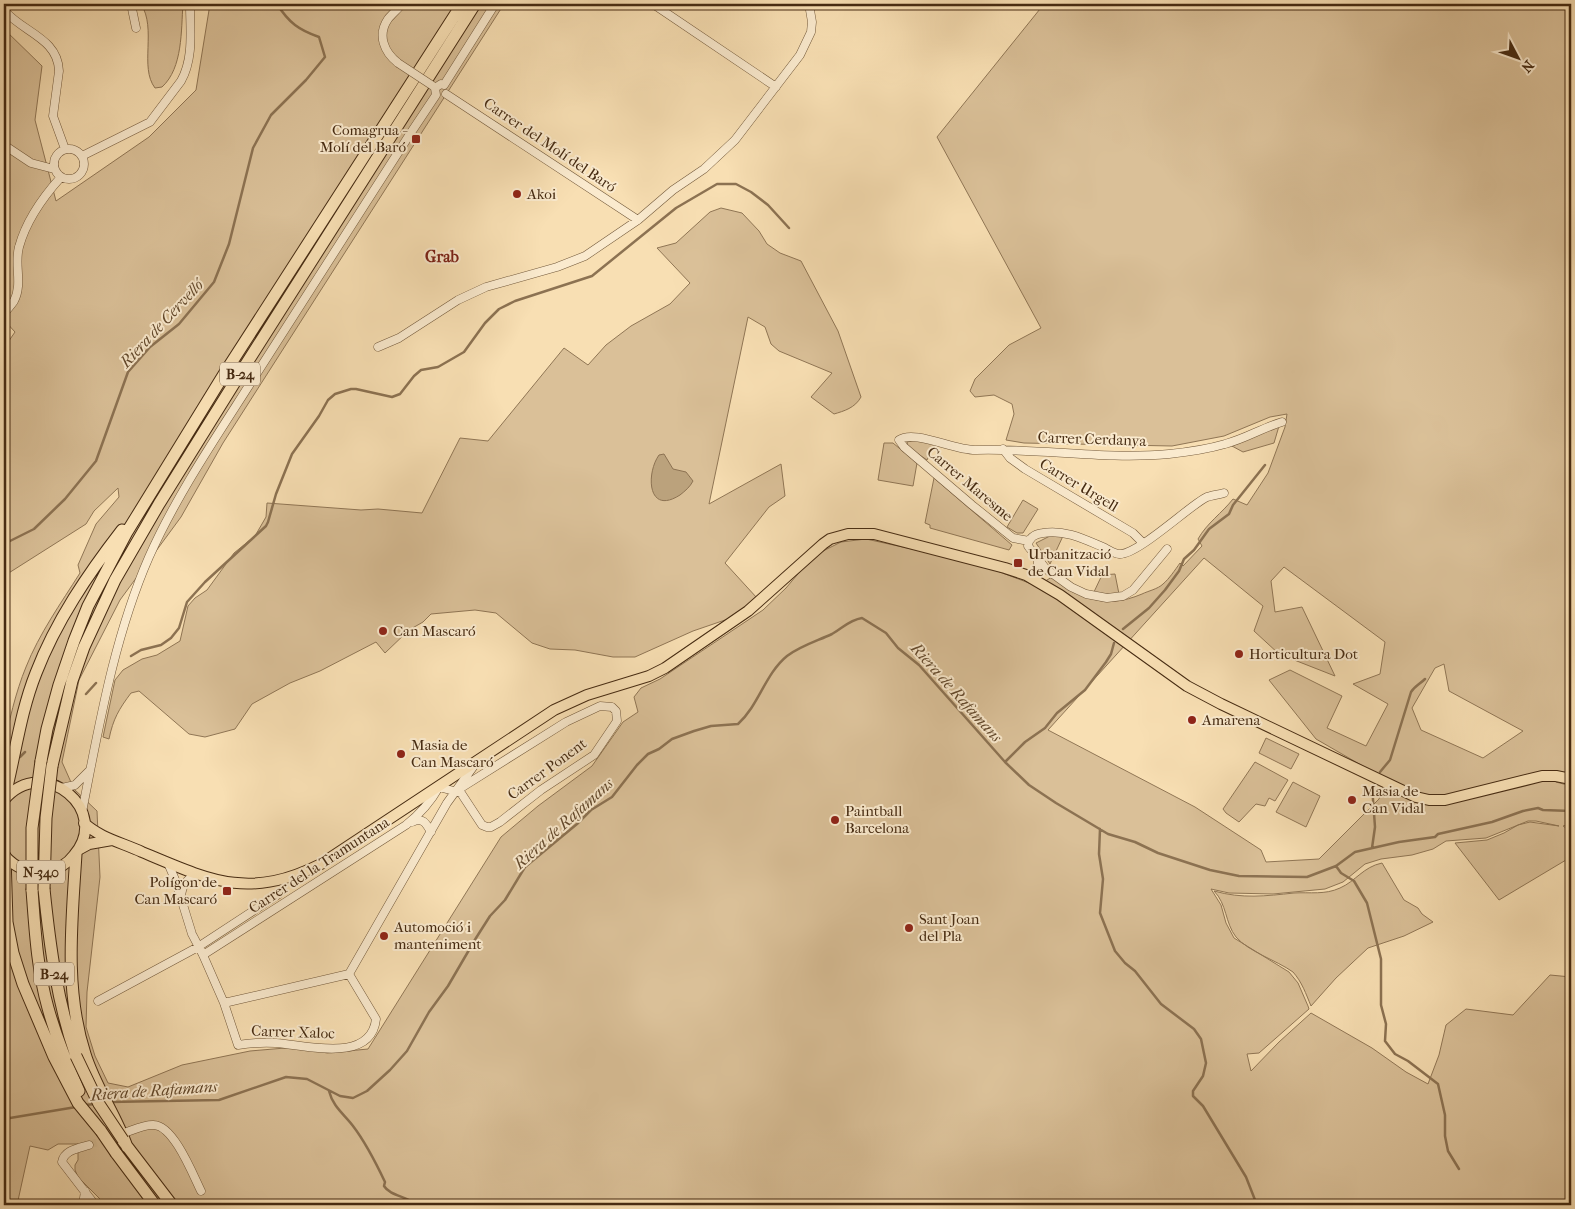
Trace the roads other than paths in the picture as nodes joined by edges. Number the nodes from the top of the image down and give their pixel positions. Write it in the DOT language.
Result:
graph roads {
  1 [pos="131,4"];
  2 [pos="190,4"];
  3 [pos="402,4"];
  4 [pos="462,4"];
  5 [pos="475,4"];
  6 [pos="495,4"];
  7 [pos="653,4"];
  8 [pos="809,4"];
  9 [pos="4,10"];
  10 [pos="136,28"];
  11 [pos="776,87"];
  12 [pos="437,88"];
  13 [pos="4,145"];
  14 [pos="65,149"];
  15 [pos="82,156"];
  16 [pos="54,169"];
  17 [pos="61,177"];
  18 [pos="638,220"];
  19 [pos="4,313"];
  20 [pos="378,347"];
  21 [pos="1282,422"];
  22 [pos="899,440"];
  23 [pos="1003,449"];
  24 [pos="158,483"];
  25 [pos="1224,493"];
  26 [pos="1029,541"];
  27 [pos="1143,543"];
  28 [pos="1167,549"];
  29 [pos="1038,561"];
  30 [pos="1049,571"];
  31 [pos="1039,582"];
  32 [pos="479,759"];
  33 [pos="89,771"];
  34 [pos="1571,779"];
  35 [pos="438,787"];
  36 [pos="62,788"];
  37 [pos="456,791"];
  38 [pos="4,799"];
  39 [pos="82,812"];
  40 [pos="84,823"];
  41 [pos="406,826"];
  42 [pos="431,832"];
  43 [pos="112,840"];
  44 [pos="77,852"];
  45 [pos="4,856"];
  46 [pos="168,863"];
  47 [pos="196,874"];
  48 [pos="279,894"];
  49 [pos="181,900"];
  50 [pos="198,947"];
  51 [pos="203,955"];
  52 [pos="349,974"];
  53 [pos="98,1001"];
  54 [pos="224,1003"];
  55 [pos="80,1055"];
  56 [pos="59,1056"];
  57 [pos="124,1138"];
  58 [pos="89,1145"];
  59 [pos="85,1191"];
  60 [pos="201,1191"];
  61 [pos="82,1205"];
  62 [pos="95,1205"];
  63 [pos="155,1205"];
  64 [pos="172,1205"];
  1 -- 10 [label="street"];
  2 -- 15 [label="street"];
  3 -- 12 [label="street, bridge"];
  4 -- 24 [label="highway, B-24"];
  5 -- 55 [label="highway, B-24, bridge"];
  6 -- 12 [label="street, N-340"];
  7 -- 11 [label="street"];
  8 -- 11 [label="street"];
  9 -- 14 [label="street"];
  11 -- 18 [label="street"];
  12 -- 18 [label="street, Carrer del Molí del Baró"];
  12 -- 33 [label="street, N-340"];
  13 -- 16 [label="street"];
  14 -- 15 [label="street"];
  14 -- 16 [label="street"];
  15 -- 17 [label="street"];
  16 -- 17 [label="street"];
  17 -- 19 [label="street"];
  18 -- 20 [label="street"];
  21 -- 23 [label="street, Carrer Cerdanya"];
  22 -- 23 [label="street, Carrer Cerdanya"];
  22 -- 26 [label="street, Carrer Maresme"];
  23 -- 27 [label="street, Carrer Urgell"];
  24 -- 38 [label="highway"];
  24 -- 56 [label="highway, B-24, bridge"];
  25 -- 27 [label="street"];
  26 -- 27 [label="street"];
  26 -- 29 [label="street"];
  28 -- 30 [label="street"];
  29 -- 30 [label="street"];
  29 -- 31 [label="street"];
  30 -- 31 [label="street"];
  31 -- 32 [label="main road"];
  31 -- 34 [label="main road"];
  32 -- 35 [label="main road"];
  32 -- 37 [label="street, Carrer Ponent"];
  33 -- 36 [label="street"];
  33 -- 39 [label="street, N-340"];
  35 -- 37 [label="street"];
  35 -- 41 [label="street, Carrer del la Tramuntana"];
  35 -- 47 [label="main road"];
  36 -- 38 [label="main road"];
  36 -- 39 [label="main road, N-340"];
  37 -- 37 [label="street, Carrer Ponent"];
  37 -- 42 [label="street, Carrer Ponent"];
  39 -- 40 [label="main road, N-340"];
  40 -- 43 [label="main road"];
  40 -- 44 [label="main road, N-340"];
  41 -- 42 [label="street"];
  41 -- 51 [label="street, Carrer del la Tramuntana"];
  42 -- 52 [label="street, Carrer Ponent"];
  43 -- 44 [label="main road"];
  43 -- 46 [label="main road"];
  44 -- 45 [label="main road, N-340"];
  44 -- 55 [label="highway"];
  45 -- 56 [label="highway"];
  46 -- 47 [label="main road"];
  46 -- 49 [label="street, Carrer Xaloc"];
  47 -- 49 [label="street"];
  48 -- 50 [label="street"];
  49 -- 50 [label="street, Carrer Xaloc"];
  50 -- 51 [label="street, Carrer Xaloc"];
  50 -- 53 [label="street"];
  51 -- 54 [label="street, Carrer Xaloc"];
  52 -- 54 [label="street"];
  52 -- 54 [label="street, Carrer Xaloc"];
  55 -- 57 [label="highway, B-24, bridge"];
  56 -- 63 [label="highway, B-24, bridge"];
  57 -- 60 [label="street"];
  57 -- 64 [label="highway, B-24"];
  58 -- 59 [label="street"];
  59 -- 61 [label="street"];
  59 -- 62 [label="street"];
}
